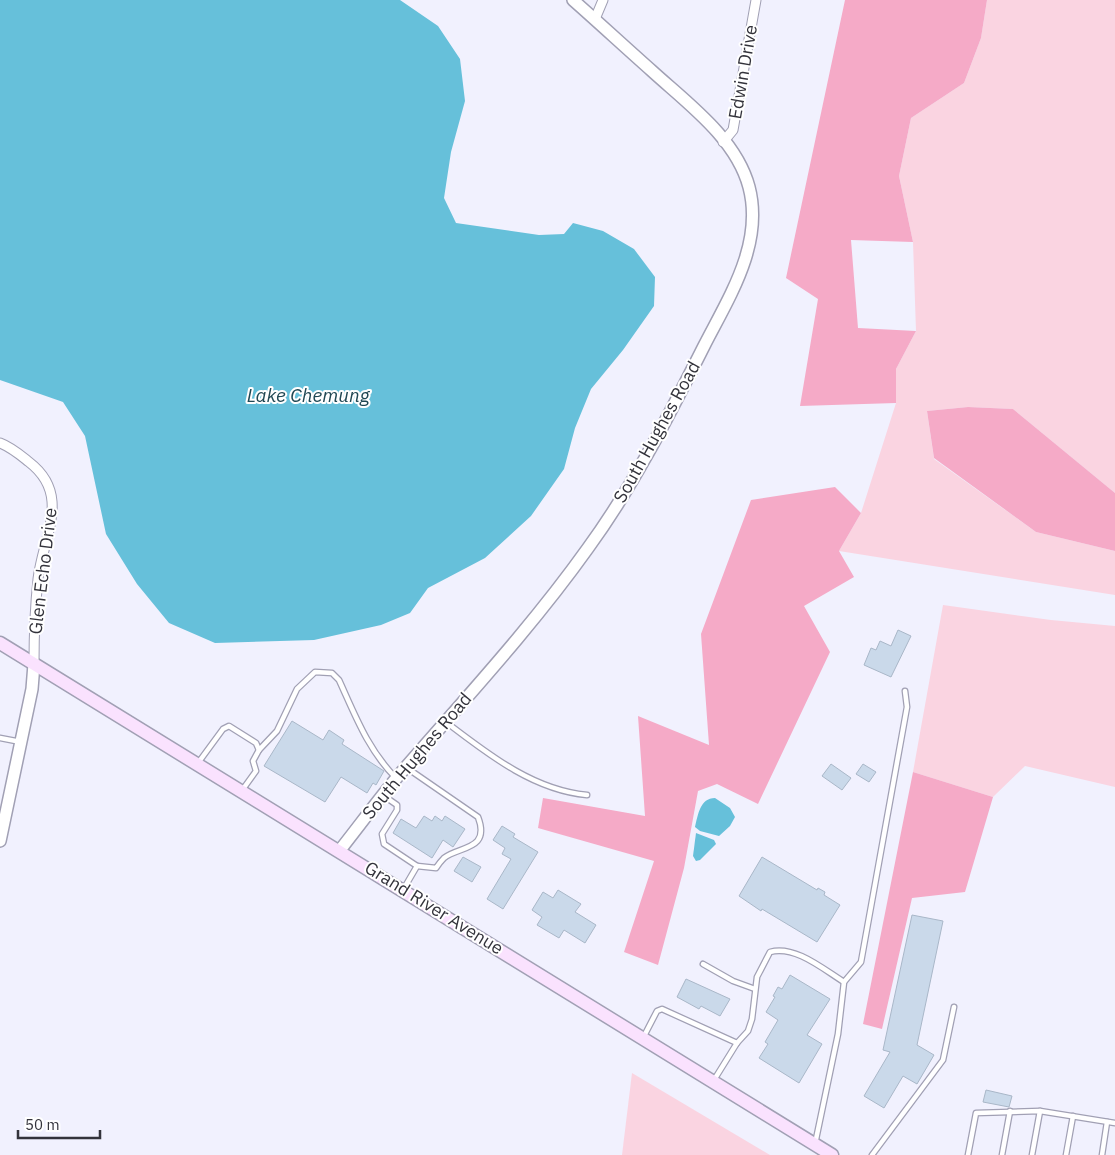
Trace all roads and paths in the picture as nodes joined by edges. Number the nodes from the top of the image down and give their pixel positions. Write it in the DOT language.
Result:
graph roads {
  1 [pos="573,0"];
  2 [pos="603,0"];
  3 [pos="756,0"];
  4 [pos="595,19"];
  5 [pos="723,142"];
  6 [pos="0,443"];
  7 [pos="0,643"];
  8 [pos="34,664"];
  9 [pos="905,691"];
  10 [pos="445,722"];
  11 [pos="0,738"];
  12 [pos="21,742"];
  13 [pos="259,750"];
  14 [pos="197,764"];
  15 [pos="406,768"];
  16 [pos="396,778"];
  17 [pos="242,791"];
  18 [pos="383,795"];
  19 [pos="587,795"];
  20 [pos="3,815"];
  21 [pos="0,841"];
  22 [pos="340,850"];
  23 [pos="417,866"];
  24 [pos="403,890"];
  25 [pos="703,964"];
  26 [pos="844,982"];
  27 [pos="755,989"];
  28 [pos="954,1007"];
  29 [pos="643,1038"];
  30 [pos="737,1043"];
  31 [pos="714,1082"];
  32 [pos="1040,1110"];
  33 [pos="1010,1111"];
  34 [pos="1073,1116"];
  35 [pos="1107,1122"];
  36 [pos="1115,1123"];
  37 [pos="815,1144"];
  38 [pos="832,1155"];
  39 [pos="872,1155"];
  40 [pos="968,1155"];
  41 [pos="1002,1155"];
  42 [pos="1032,1155"];
  43 [pos="1066,1155"];
  44 [pos="1102,1155"];
  1 -- 4 [label="street, South Hughes Road"];
  2 -- 4 [label="street"];
  3 -- 5 [label="street, Edwin Drive"];
  4 -- 5 [label="street, South Hughes Road"];
  5 -- 10 [label="street, South Hughes Road"];
  6 -- 8 [label="street, Glen Echo Drive"];
  7 -- 8 [label="main road, Grand River Avenue"];
  8 -- 12 [label="street"];
  8 -- 14 [label="main road, Grand River Avenue"];
  9 -- 26 [label="lane"];
  10 -- 15 [label="street, South Hughes Road"];
  10 -- 19 [label="lane"];
  11 -- 12 [label="lane"];
  12 -- 20 [label="street"];
  13 -- 14 [label="lane"];
  13 -- 16 [label="lane"];
  13 -- 17 [label="lane"];
  14 -- 17 [label="main road, Grand River Avenue"];
  15 -- 16 [label="street, South Hughes Road"];
  15 -- 23 [label="lane"];
  16 -- 18 [label="street, South Hughes Road"];
  17 -- 22 [label="main road, Grand River Avenue"];
  18 -- 22 [label="street, South Hughes Road"];
  18 -- 23 [label="lane"];
  20 -- 21 [label="street"];
  22 -- 24 [label="main road, Grand River Avenue"];
  23 -- 24 [label="lane"];
  24 -- 29 [label="main road, Grand River Avenue"];
  25 -- 27 [label="lane"];
  26 -- 27 [label="lane"];
  26 -- 37 [label="lane"];
  27 -- 30 [label="lane"];
  28 -- 39 [label="lane"];
  29 -- 30 [label="lane"];
  29 -- 31 [label="main road, Grand River Avenue"];
  30 -- 31 [label="lane"];
  31 -- 37 [label="main road, Grand River Avenue"];
  32 -- 33 [label="lane"];
  32 -- 34 [label="lane"];
  32 -- 42 [label="lane"];
  33 -- 40 [label="lane"];
  33 -- 41 [label="lane"];
  34 -- 35 [label="lane"];
  34 -- 43 [label="lane"];
  35 -- 36 [label="lane"];
  35 -- 44 [label="lane"];
  37 -- 38 [label="main road, Grand River Avenue"];
}
